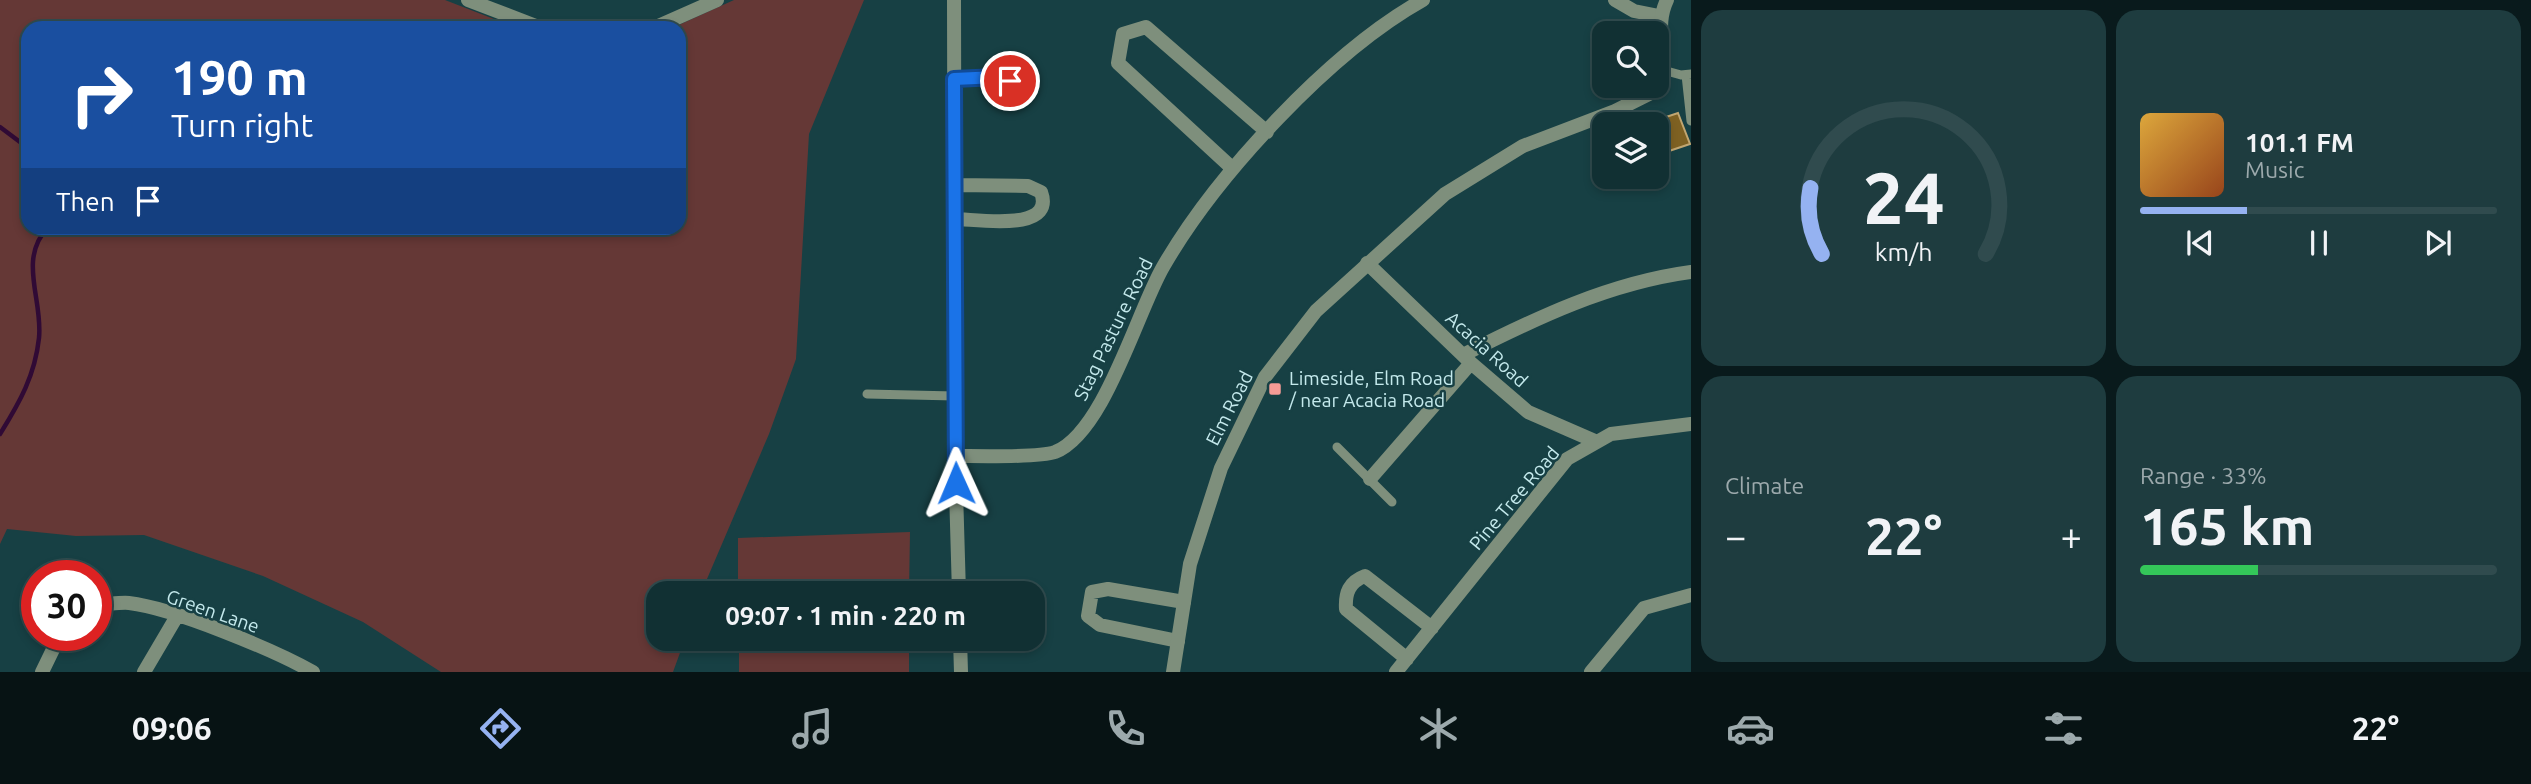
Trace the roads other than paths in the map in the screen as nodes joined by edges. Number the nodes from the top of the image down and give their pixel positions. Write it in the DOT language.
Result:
graph roads {
  1 [pos="468,0"];
  2 [pos="718,0"];
  3 [pos="954,0"];
  4 [pos="1423,0"];
  5 [pos="1615,0"];
  6 [pos="1667,0"];
  7 [pos="1659,16"];
  8 [pos="523,21"];
  9 [pos="670,21"];
  10 [pos="1659,21"];
  11 [pos="1688,74"];
  12 [pos="1669,77"];
  13 [pos="954,79"];
  14 [pos="1028,98"];
  15 [pos="1641,98"];
  16 [pos="1691,121"];
  17 [pos="1267,132"];
  18 [pos="1232,168"];
  19 [pos="954,185"];
  20 [pos="954,219"];
  21 [pos="1367,263"];
  22 [pos="1691,272"];
  23 [pos="1467,359"];
  24 [pos="867,394"];
  25 [pos="955,396"];
  26 [pos="1691,424"];
  27 [pos="1597,442"];
  28 [pos="1336,447"];
  29 [pos="955,456"];
  30 [pos="1370,479"];
  31 [pos="1392,502"];
  32 [pos="959,581"];
  33 [pos="1689,599"];
  34 [pos="1184,602"];
  35 [pos="112,604"];
  36 [pos="177,616"];
  37 [pos="1432,628"];
  38 [pos="1178,640"];
  39 [pos="52,651"];
  40 [pos="960,651"];
  41 [pos="1407,659"];
  42 [pos="304,670"];
  43 [pos="42,672"];
  44 [pos="144,672"];
  45 [pos="961,672"];
  46 [pos="1172,672"];
  47 [pos="1396,672"];
  48 [pos="1591,672"];
  1 -- 8 [label="street"];
  2 -- 9 [label="street"];
  3 -- 13 [label="street"];
  4 -- 17 [label="street, Stag Pasture Road"];
  5 -- 7 [label="street"];
  6 -- 7 [label="street"];
  7 -- 10 [label="street"];
  11 -- 12 [label="lane"];
  11 -- 16 [label="lane"];
  13 -- 14 [label="lane"];
  13 -- 19 [label="street"];
  15 -- 21 [label="street, Elm Road"];
  17 -- 18 [label="street, Stag Pasture Road"];
  17 -- 18 [label="street"];
  18 -- 29 [label="street, Stag Pasture Road"];
  19 -- 20 [label="street"];
  19 -- 20 [label="street"];
  20 -- 25 [label="street"];
  21 -- 23 [label="street, Acacia Road"];
  21 -- 34 [label="street, Elm Road"];
  22 -- 23 [label="street"];
  23 -- 27 [label="street, Acacia Road"];
  23 -- 30 [label="street"];
  24 -- 25 [label="lane"];
  25 -- 29 [label="street"];
  26 -- 27 [label="street, Pine Tree Road"];
  27 -- 37 [label="street, Pine Tree Road"];
  28 -- 30 [label="lane"];
  29 -- 32 [label="street"];
  30 -- 31 [label="lane"];
  33 -- 48 [label="street"];
  34 -- 38 [label="street, Elm Road"];
  34 -- 38 [label="street"];
  35 -- 36 [label="street, Green Lane"];
  36 -- 42 [label="street, Green Lane"];
  36 -- 44 [label="street"];
  37 -- 41 [label="street, Pine Tree Road"];
  37 -- 41 [label="street"];
  38 -- 46 [label="street, Elm Road"];
  39 -- 43 [label="street"];
  40 -- 45 [label="street"];
  41 -- 47 [label="street, Pine Tree Road"];
}
